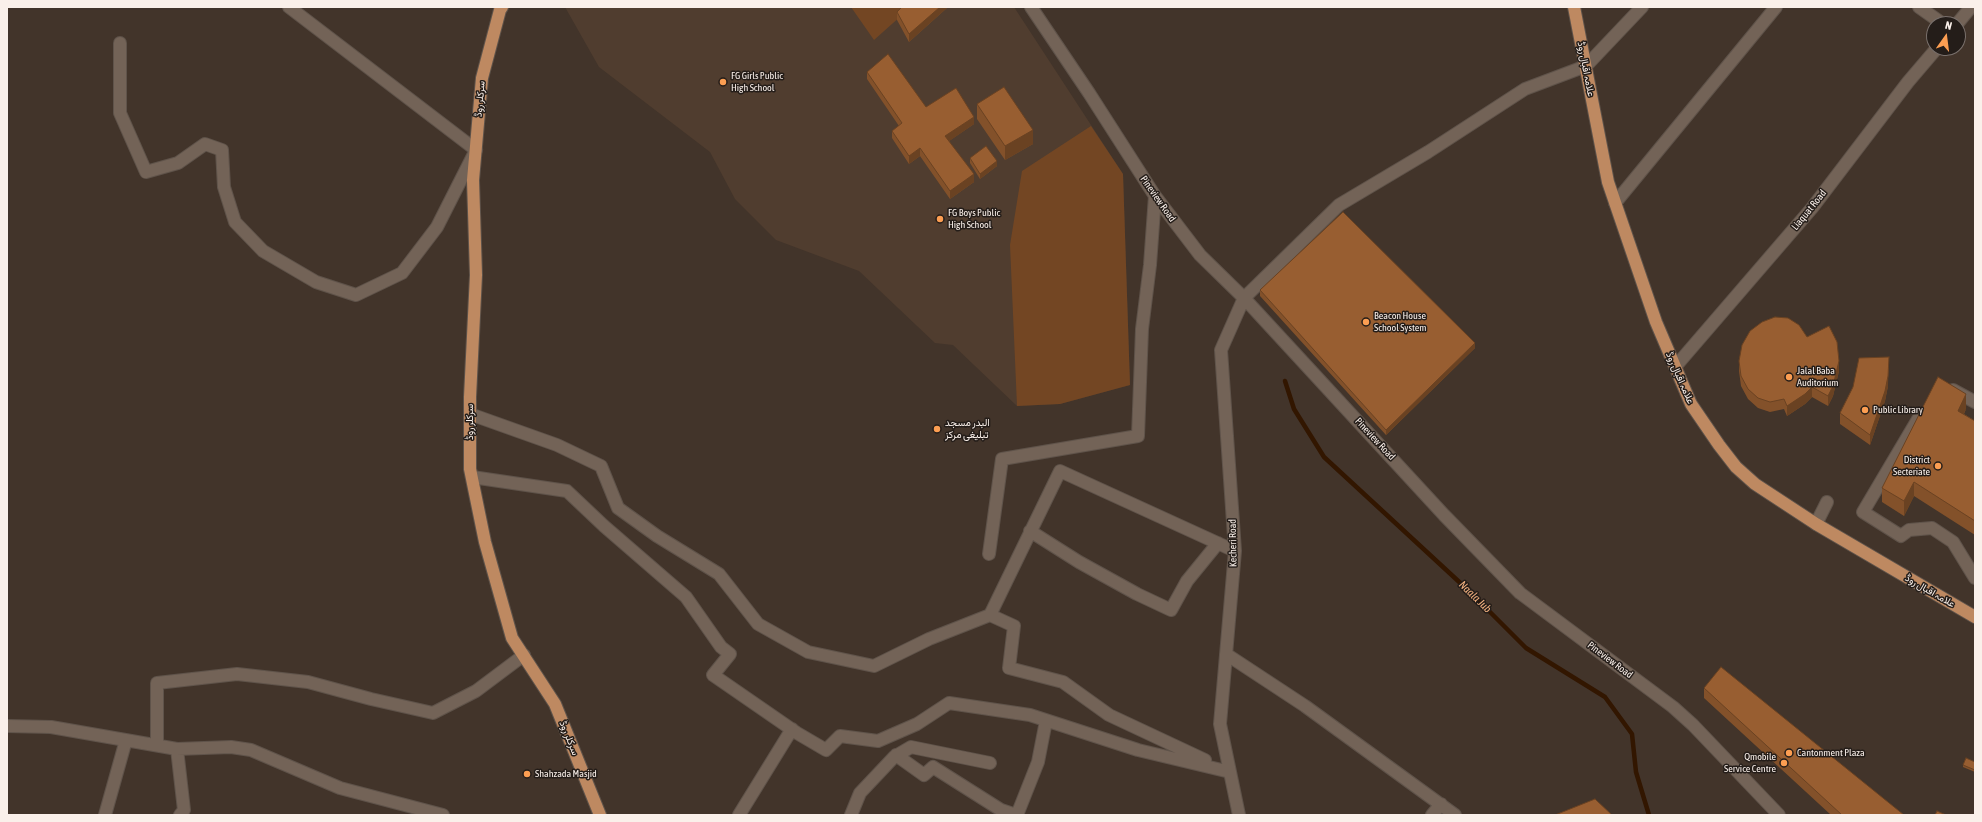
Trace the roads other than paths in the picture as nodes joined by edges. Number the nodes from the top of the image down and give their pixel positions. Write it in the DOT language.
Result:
graph roads {
  1 [pos="290,7"];
  2 [pos="502,7"];
  3 [pos="1031,7"];
  4 [pos="1574,7"];
  5 [pos="1642,7"];
  6 [pos="1776,7"];
  7 [pos="1919,7"];
  8 [pos="1971,7"];
  9 [pos="1932,16"];
  10 [pos="1963,16"];
  11 [pos="120,43"];
  12 [pos="1929,56"];
  13 [pos="1586,66"];
  14 [pos="476,150"];
  15 [pos="1155,196"];
  16 [pos="1615,203"];
  17 [pos="1244,298"];
  18 [pos="1675,367"];
  19 [pos="1946,385"];
  20 [pos="1928,402"];
  21 [pos="1975,402"];
  22 [pos="470,414"];
  23 [pos="472,477"];
  24 [pos="1827,502"];
  25 [pos="1816,524"];
  26 [pos="1030,532"];
  27 [pos="1218,543"];
  28 [pos="1235,551"];
  29 [pos="989,554"];
  30 [pos="1975,578"];
  31 [pos="990,615"];
  32 [pos="1975,617"];
  33 [pos="1226,654"];
  34 [pos="524,655"];
  35 [pos="1046,720"];
  36 [pos="7,726"];
  37 [pos="792,729"];
  38 [pos="126,740"];
  39 [pos="157,745"];
  40 [pos="177,749"];
  41 [pos="896,755"];
  42 [pos="990,763"];
  43 [pos="1230,772"];
  44 [pos="1441,804"];
  45 [pos="410,807"];
  46 [pos="182,813"];
  47 [pos="105,815"];
  48 [pos="401,815"];
  49 [pos="443,815"];
  50 [pos="600,815"];
  51 [pos="738,815"];
  52 [pos="851,815"];
  53 [pos="1016,815"];
  54 [pos="1239,815"];
  55 [pos="1432,815"];
  56 [pos="1455,815"];
  57 [pos="1779,815"];
  1 -- 14 [label="street"];
  2 -- 14 [label="main road, سرکلر روڈ"];
  3 -- 15 [label="street, Pineview Road"];
  4 -- 13 [label="main road, علامہ اقبال روڈ"];
  5 -- 13 [label="street"];
  6 -- 16 [label="street"];
  7 -- 9 [label="street"];
  8 -- 10 [label="street"];
  11 -- 14 [label="street"];
  12 -- 18 [label="street, Liaquat Road"];
  13 -- 16 [label="main road, علامہ اقبال روڈ"];
  13 -- 17 [label="street"];
  14 -- 22 [label="main road, سرکلر روڈ"];
  15 -- 17 [label="street, Pineview Road"];
  15 -- 29 [label="street"];
  16 -- 18 [label="main road, علامہ اقبال روڈ"];
  17 -- 28 [label="street, Kecheri Road"];
  17 -- 57 [label="street, Pineview Road"];
  18 -- 25 [label="main road, علامہ اقبال روڈ"];
  19 -- 21 [label="street"];
  20 -- 30 [label="street"];
  22 -- 23 [label="main road, سرکلر روڈ"];
  22 -- 31 [label="street"];
  23 -- 34 [label="main road, سرکلر روڈ"];
  23 -- 37 [label="street"];
  24 -- 25 [label="street"];
  25 -- 32 [label="main road, علامہ اقبال روڈ"];
  26 -- 27 [label="street"];
  26 -- 27 [label="street"];
  26 -- 31 [label="street"];
  27 -- 28 [label="street"];
  28 -- 33 [label="street, Kecheri Road"];
  31 -- 43 [label="street"];
  33 -- 43 [label="street, Kecheri Road"];
  33 -- 44 [label="street"];
  34 -- 39 [label="street"];
  34 -- 50 [label="main road, سرکلر روڈ"];
  35 -- 37 [label="street"];
  35 -- 43 [label="street"];
  35 -- 53 [label="street"];
  36 -- 38 [label="street"];
  37 -- 51 [label="street"];
  38 -- 39 [label="street"];
  38 -- 47 [label="street"];
  39 -- 40 [label="street"];
  40 -- 45 [label="street"];
  40 -- 46 [label="street"];
  41 -- 42 [label="street"];
  41 -- 52 [label="street"];
  41 -- 53 [label="street"];
  43 -- 54 [label="street, Kecheri Road"];
  44 -- 55 [label="street"];
  44 -- 56 [label="street"];
  45 -- 48 [label="street"];
  45 -- 49 [label="street"];
}
